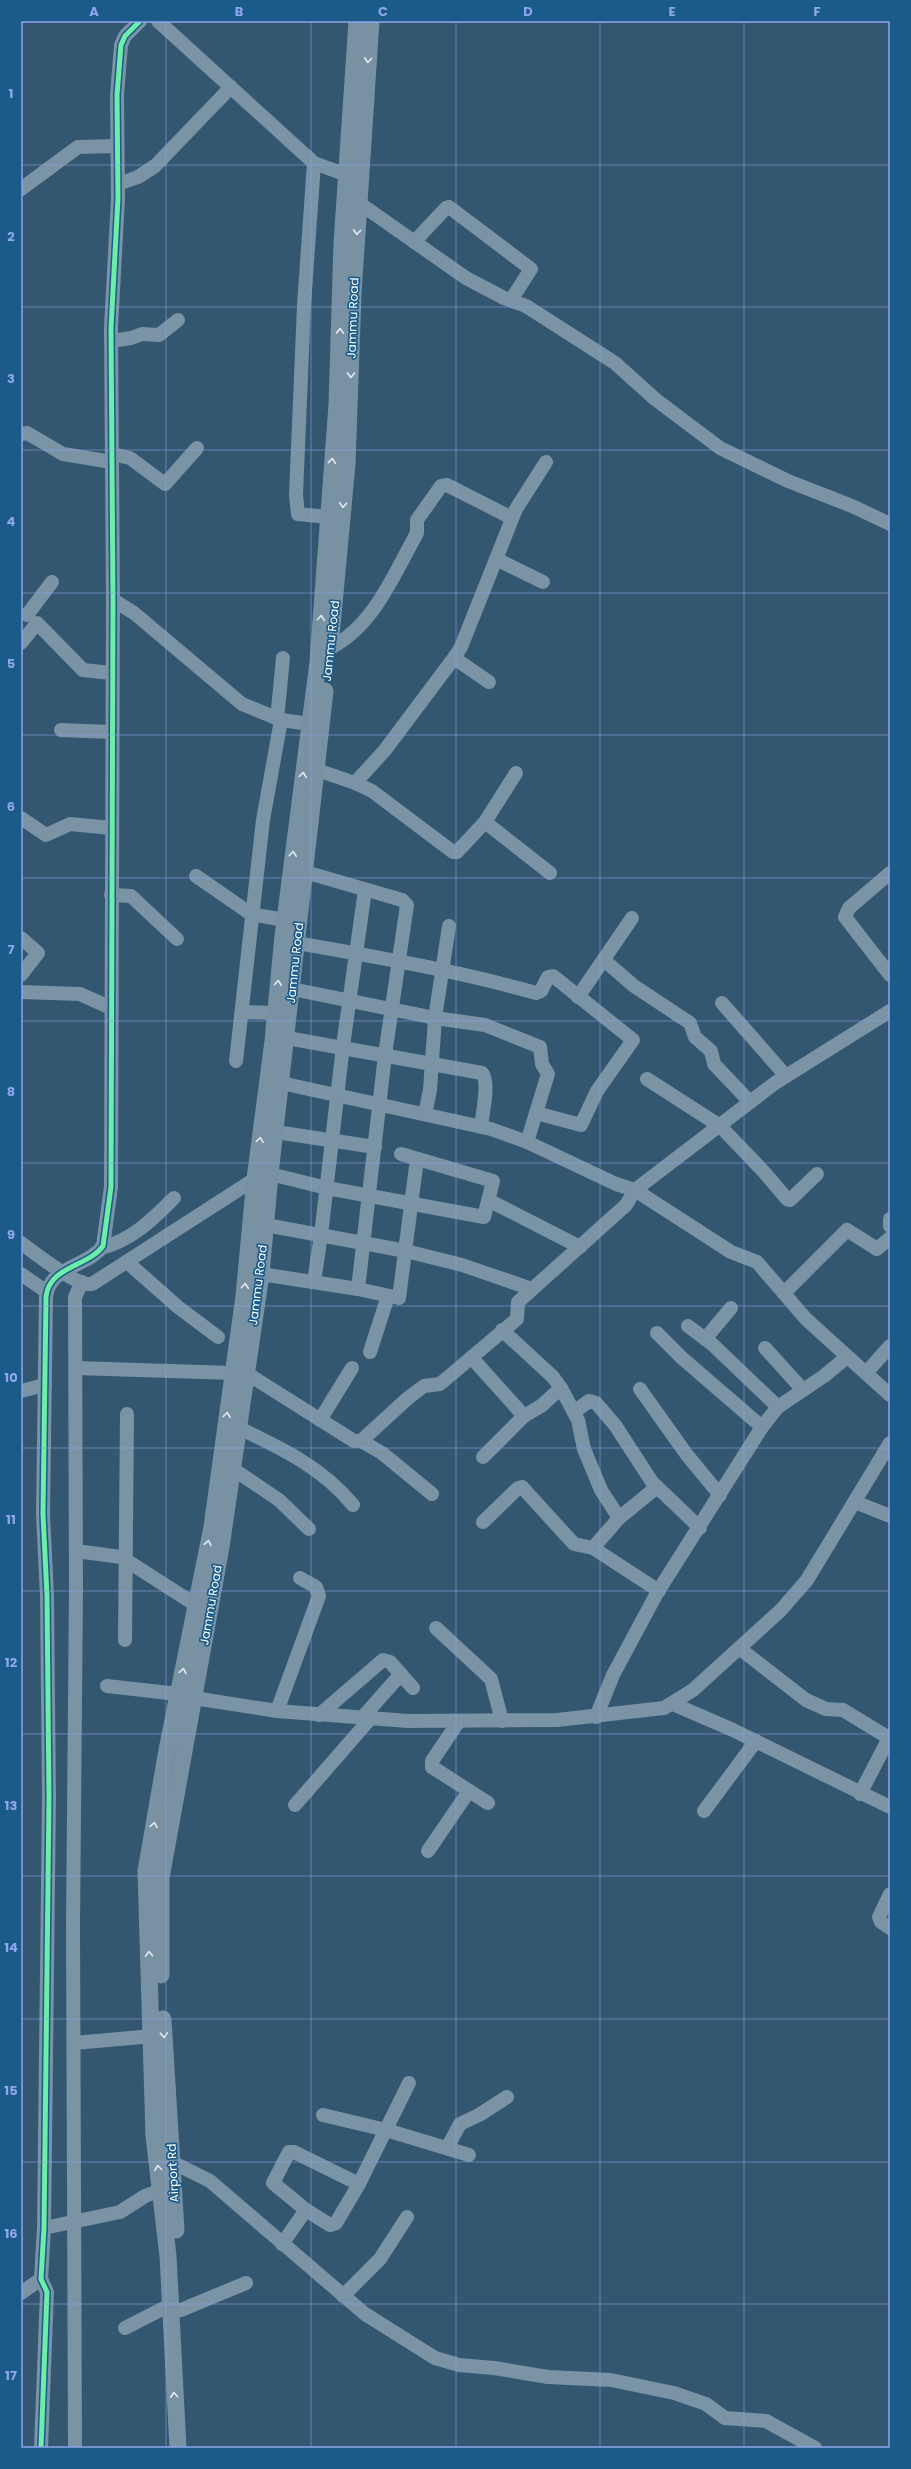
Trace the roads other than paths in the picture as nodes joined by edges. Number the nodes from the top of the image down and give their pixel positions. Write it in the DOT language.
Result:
graph roads {
  1 [pos="140,21"];
  2 [pos="158,21"];
  3 [pos="357,21"];
  4 [pos="371,21"];
  5 [pos="231,87"];
  6 [pos="117,146"];
  7 [pos="314,163"];
  8 [pos="347,175"];
  9 [pos="118,184"];
  10 [pos="21,189"];
  11 [pos="359,203"];
  12 [pos="414,242"];
  13 [pos="511,300"];
  14 [pos="178,320"];
  15 [pos="111,341"];
  16 [pos="21,434"];
  17 [pos="197,448"];
  18 [pos="112,458"];
  19 [pos="546,462"];
  20 [pos="315,516"];
  21 [pos="512,518"];
  22 [pos="890,524"];
  23 [pos="496,559"];
  24 [pos="52,582"];
  25 [pos="544,582"];
  26 [pos="113,600"];
  27 [pos="28,616"];
  28 [pos="21,643"];
  29 [pos="330,648"];
  30 [pos="283,658"];
  31 [pos="454,658"];
  32 [pos="112,673"];
  33 [pos="489,682"];
  34 [pos="283,720"];
  35 [pos="310,724"];
  36 [pos="61,730"];
  37 [pos="111,732"];
  38 [pos="317,770"];
  39 [pos="516,773"];
  40 [pos="355,783"];
  41 [pos="21,818"];
  42 [pos="485,822"];
  43 [pos="111,828"];
  44 [pos="305,872"];
  45 [pos="550,873"];
  46 [pos="890,873"];
  47 [pos="196,876"];
  48 [pos="365,890"];
  49 [pos="111,895"];
  50 [pos="259,915"];
  51 [pos="632,918"];
  52 [pos="284,920"];
  53 [pos="449,926"];
  54 [pos="21,938"];
  55 [pos="177,938"];
  56 [pos="297,943"];
  57 [pos="355,953"];
  58 [pos="604,960"];
  59 [pos="398,961"];
  60 [pos="441,970"];
  61 [pos="890,974"];
  62 [pos="21,975"];
  63 [pos="292,989"];
  64 [pos="21,992"];
  65 [pos="578,998"];
  66 [pos="350,1000"];
  67 [pos="722,1004"];
  68 [pos="111,1008"];
  69 [pos="391,1009"];
  70 [pos="890,1011"];
  71 [pos="244,1012"];
  72 [pos="268,1013"];
  73 [pos="435,1018"];
  74 [pos="287,1038"];
  75 [pos="342,1046"];
  76 [pos="385,1055"];
  77 [pos="236,1061"];
  78 [pos="431,1064"];
  79 [pos="786,1076"];
  80 [pos="647,1079"];
  81 [pos="281,1083"];
  82 [pos="338,1095"];
  83 [pos="750,1102"];
  84 [pos="380,1103"];
  85 [pos="536,1113"];
  86 [pos="425,1114"];
  87 [pos="720,1126"];
  88 [pos="481,1127"];
  89 [pos="276,1132"];
  90 [pos="332,1142"];
  91 [pos="527,1142"];
  92 [pos="375,1147"];
  93 [pos="401,1154"];
  94 [pos="417,1159"];
  95 [pos="817,1174"];
  96 [pos="262,1177"];
  97 [pos="327,1188"];
  98 [pos="635,1190"];
  99 [pos="369,1196"];
  100 [pos="174,1198"];
  101 [pos="490,1201"];
  102 [pos="412,1204"];
  103 [pos="890,1219"];
  104 [pos="266,1225"];
  105 [pos="890,1226"];
  106 [pos="321,1235"];
  107 [pos="890,1238"];
  108 [pos="21,1243"];
  109 [pos="363,1243"];
  110 [pos="580,1247"];
  111 [pos="101,1248"];
  112 [pos="406,1251"];
  113 [pos="127,1262"];
  114 [pos="21,1274"];
  115 [pos="261,1274"];
  116 [pos="64,1281"];
  117 [pos="314,1282"];
  118 [pos="358,1289"];
  119 [pos="532,1289"];
  120 [pos="784,1293"];
  121 [pos="388,1296"];
  122 [pos="731,1308"];
  123 [pos="688,1326"];
  124 [pos="502,1330"];
  125 [pos="658,1333"];
  126 [pos="218,1337"];
  127 [pos="705,1339"];
  128 [pos="890,1346"];
  129 [pos="765,1348"];
  130 [pos="370,1352"];
  131 [pos="847,1357"];
  132 [pos="472,1358"];
  133 [pos="76,1368"];
  134 [pos="352,1368"];
  135 [pos="240,1373"];
  136 [pos="866,1373"];
  137 [pos="45,1385"];
  138 [pos="561,1388"];
  139 [pos="640,1389"];
  140 [pos="803,1390"];
  141 [pos="21,1391"];
  142 [pos="890,1394"];
  143 [pos="778,1407"];
  144 [pos="574,1412"];
  145 [pos="127,1414"];
  146 [pos="524,1416"];
  147 [pos="320,1420"];
  148 [pos="762,1427"];
  149 [pos="238,1428"];
  150 [pos="361,1441"];
  151 [pos="890,1443"];
  152 [pos="483,1457"];
  153 [pos="232,1469"];
  154 [pos="657,1487"];
  155 [pos="432,1494"];
  156 [pos="720,1495"];
  157 [pos="855,1502"];
  158 [pos="353,1504"];
  159 [pos="890,1516"];
  160 [pos="619,1518"];
  161 [pos="483,1522"];
  162 [pos="700,1528"];
  163 [pos="309,1529"];
  164 [pos="593,1548"];
  165 [pos="76,1551"];
  166 [pos="126,1560"];
  167 [pos="300,1578"];
  168 [pos="659,1591"];
  169 [pos="196,1605"];
  170 [pos="436,1628"];
  171 [pos="125,1640"];
  172 [pos="739,1648"];
  173 [pos="401,1674"];
  174 [pos="107,1686"];
  175 [pos="413,1688"];
  176 [pos="186,1696"];
  177 [pos="673,1704"];
  178 [pos="277,1711"];
  179 [pos="319,1716"];
  180 [pos="596,1717"];
  181 [pos="366,1719"];
  182 [pos="459,1721"];
  183 [pos="502,1721"];
  184 [pos="889,1737"];
  185 [pos="756,1741"];
  186 [pos="469,1791"];
  187 [pos="860,1794"];
  188 [pos="62,1798"];
  189 [pos="488,1803"];
  190 [pos="295,1806"];
  191 [pos="890,1807"];
  192 [pos="704,1811"];
  193 [pos="428,1851"];
  194 [pos="890,1894"];
  195 [pos="160,1898"];
  196 [pos="890,1928"];
  197 [pos="153,2036"];
  198 [pos="74,2043"];
  199 [pos="408,2083"];
  200 [pos="507,2097"];
  201 [pos="323,2115"];
  202 [pos="386,2130"];
  203 [pos="447,2148"];
  204 [pos="470,2155"];
  205 [pos="172,2162"];
  206 [pos="359,2184"];
  207 [pos="161,2190"];
  208 [pos="306,2210"];
  209 [pos="407,2217"];
  210 [pos="69,2223"];
  211 [pos="48,2227"];
  212 [pos="282,2244"];
  213 [pos="41,2279"];
  214 [pos="246,2283"];
  215 [pos="21,2293"];
  216 [pos="343,2296"];
  217 [pos="175,2308"];
  218 [pos="125,2328"];
  219 [pos="41,2448"];
  220 [pos="75,2448"];
  221 [pos="178,2448"];
  222 [pos="189,2448"];
  223 [pos="815,2448"];
  1 -- 6 [label="street"];
  2 -- 5 [label="street"];
  3 -- 8 [label="main road"];
  4 -- 11 [label="main road, Jammu Road, one-way"];
  5 -- 7 [label="street"];
  5 -- 9 [label="street"];
  6 -- 9 [label="street"];
  6 -- 10 [label="street"];
  7 -- 8 [label="street"];
  7 -- 20 [label="street"];
  20 -- 8 [label="main road, one-way"];
  9 -- 15 [label="street"];
  11 -- 12 [label="street"];
  11 -- 29 [label="main road, Jammu Road, one-way"];
  12 -- 13 [label="street"];
  12 -- 13 [label="street"];
  13 -- 22 [label="street"];
  14 -- 15 [label="street"];
  15 -- 18 [label="street"];
  16 -- 18 [label="street"];
  17 -- 18 [label="street"];
  18 -- 26 [label="street"];
  19 -- 21 [label="street"];
  35 -- 20 [label="main road, one-way"];
  21 -- 23 [label="street"];
  21 -- 29 [label="street"];
  23 -- 25 [label="street"];
  23 -- 31 [label="street"];
  24 -- 27 [label="street"];
  26 -- 32 [label="street"];
  26 -- 34 [label="street"];
  27 -- 28 [label="street"];
  27 -- 32 [label="street"];
  29 -- 38 [label="main road, Jammu Road"];
  30 -- 34 [label="street"];
  31 -- 33 [label="street"];
  31 -- 40 [label="street"];
  32 -- 37 [label="street"];
  34 -- 35 [label="street"];
  34 -- 50 [label="street"];
  52 -- 35 [label="main road, one-way"];
  36 -- 37 [label="street"];
  37 -- 43 [label="street"];
  38 -- 40 [label="street"];
  38 -- 44 [label="main road, Jammu Road"];
  39 -- 42 [label="street"];
  40 -- 42 [label="street"];
  41 -- 43 [label="street"];
  42 -- 45 [label="street"];
  43 -- 49 [label="street"];
  44 -- 48 [label="street"];
  44 -- 56 [label="main road, Jammu Road"];
  46 -- 61 [label="street"];
  47 -- 50 [label="street"];
  48 -- 57 [label="street"];
  48 -- 59 [label="street"];
  49 -- 55 [label="street"];
  49 -- 68 [label="street"];
  50 -- 52 [label="street"];
  50 -- 71 [label="street"];
  51 -- 58 [label="street"];
  72 -- 52 [label="main road, one-way"];
  53 -- 60 [label="street"];
  54 -- 62 [label="street"];
  56 -- 57 [label="street"];
  56 -- 63 [label="main road, Jammu Road"];
  57 -- 59 [label="street"];
  57 -- 66 [label="street"];
  58 -- 65 [label="street"];
  58 -- 83 [label="street"];
  59 -- 60 [label="street"];
  59 -- 69 [label="street"];
  60 -- 65 [label="street"];
  60 -- 73 [label="street"];
  63 -- 66 [label="street"];
  63 -- 74 [label="main road, Jammu Road"];
  64 -- 68 [label="street"];
  65 -- 85 [label="street"];
  66 -- 69 [label="street"];
  66 -- 75 [label="street"];
  67 -- 79 [label="street"];
  68 -- 111 [label="street"];
  69 -- 73 [label="street"];
  69 -- 76 [label="street"];
  70 -- 79 [label="street"];
  71 -- 72 [label="street"];
  71 -- 77 [label="street"];
  96 -- 72 [label="main road, one-way"];
  73 -- 78 [label="street"];
  73 -- 85 [label="street"];
  74 -- 75 [label="street"];
  74 -- 81 [label="main road, Jammu Road"];
  75 -- 76 [label="street"];
  75 -- 82 [label="street"];
  76 -- 78 [label="street"];
  76 -- 84 [label="street"];
  78 -- 86 [label="street"];
  78 -- 88 [label="street"];
  79 -- 83 [label="street"];
  80 -- 87 [label="street"];
  81 -- 82 [label="street"];
  81 -- 89 [label="main road, Jammu Road"];
  82 -- 84 [label="street"];
  82 -- 90 [label="street"];
  83 -- 87 [label="street"];
  84 -- 86 [label="street"];
  84 -- 92 [label="street"];
  85 -- 91 [label="street"];
  86 -- 88 [label="street"];
  87 -- 95 [label="street"];
  87 -- 98 [label="street"];
  88 -- 91 [label="street"];
  89 -- 90 [label="street"];
  89 -- 96 [label="main road, Jammu Road"];
  90 -- 92 [label="street"];
  90 -- 97 [label="street"];
  91 -- 98 [label="street"];
  92 -- 99 [label="street"];
  93 -- 94 [label="street"];
  94 -- 101 [label="street"];
  94 -- 102 [label="street"];
  96 -- 97 [label="street"];
  96 -- 104 [label="main road, Jammu Road"];
  96 -- 113 [label="street"];
  135 -- 96 [label="main road, one-way"];
  97 -- 99 [label="street"];
  97 -- 106 [label="street"];
  98 -- 110 [label="street"];
  98 -- 120 [label="street"];
  99 -- 102 [label="street"];
  99 -- 109 [label="street"];
  100 -- 111 [label="street"];
  101 -- 102 [label="street"];
  101 -- 110 [label="street"];
  102 -- 112 [label="street"];
  103 -- 105 [label="street"];
  104 -- 106 [label="street"];
  104 -- 115 [label="main road, Jammu Road"];
  106 -- 109 [label="street"];
  106 -- 117 [label="street"];
  107 -- 120 [label="street"];
  108 -- 116 [label="street"];
  109 -- 112 [label="street"];
  109 -- 118 [label="street"];
  110 -- 119 [label="street"];
  111 -- 116 [label="street"];
  112 -- 119 [label="street"];
  112 -- 121 [label="street"];
  113 -- 116 [label="street"];
  113 -- 126 [label="street"];
  114 -- 116 [label="street"];
  115 -- 117 [label="street"];
  115 -- 135 [label="main road, Jammu Road"];
  116 -- 133 [label="street"];
  116 -- 137 [label="street"];
  117 -- 118 [label="street"];
  118 -- 121 [label="street"];
  119 -- 124 [label="street"];
  120 -- 131 [label="street"];
  121 -- 130 [label="street"];
  122 -- 127 [label="street"];
  123 -- 127 [label="street"];
  124 -- 132 [label="street"];
  124 -- 138 [label="street"];
  125 -- 148 [label="street"];
  127 -- 143 [label="street"];
  128 -- 136 [label="street"];
  129 -- 140 [label="street"];
  131 -- 136 [label="street"];
  131 -- 140 [label="street"];
  132 -- 146 [label="street"];
  132 -- 150 [label="street"];
  133 -- 135 [label="street"];
  133 -- 165 [label="street"];
  134 -- 147 [label="street"];
  135 -- 147 [label="street"];
  135 -- 149 [label="main road, Jammu Road"];
  169 -- 135 [label="main road, one-way"];
  136 -- 142 [label="street"];
  137 -- 141 [label="street"];
  137 -- 188 [label="street"];
  138 -- 144 [label="street"];
  138 -- 146 [label="street"];
  139 -- 156 [label="street"];
  140 -- 143 [label="street"];
  143 -- 148 [label="street"];
  144 -- 154 [label="street"];
  144 -- 160 [label="street"];
  145 -- 166 [label="street"];
  146 -- 152 [label="street"];
  147 -- 150 [label="street"];
  148 -- 156 [label="street"];
  149 -- 153 [label="main road, Jammu Road"];
  149 -- 158 [label="street"];
  150 -- 155 [label="street"];
  151 -- 157 [label="street"];
  153 -- 163 [label="street"];
  153 -- 176 [label="main road, Jammu Road"];
  154 -- 160 [label="street"];
  154 -- 162 [label="street"];
  156 -- 162 [label="street"];
  157 -- 159 [label="street"];
  157 -- 172 [label="street"];
  160 -- 164 [label="street"];
  161 -- 164 [label="street"];
  162 -- 168 [label="street"];
  164 -- 168 [label="street"];
  165 -- 166 [label="street"];
  165 -- 188 [label="street"];
  166 -- 169 [label="street"];
  166 -- 171 [label="street"];
  167 -- 178 [label="street"];
  168 -- 180 [label="street"];
  176 -- 169 [label="main road, one-way"];
  170 -- 183 [label="street"];
  172 -- 177 [label="street"];
  172 -- 184 [label="street"];
  173 -- 175 [label="street"];
  173 -- 179 [label="street"];
  173 -- 181 [label="street"];
  174 -- 176 [label="street"];
  176 -- 178 [label="street"];
  176 -- 195 [label="main road, Jammu Road"];
  197 -- 176 [label="main road, one-way"];
  177 -- 180 [label="street"];
  177 -- 185 [label="street"];
  178 -- 179 [label="street"];
  179 -- 181 [label="street"];
  180 -- 183 [label="street"];
  181 -- 182 [label="street"];
  181 -- 190 [label="street"];
  182 -- 183 [label="street"];
  182 -- 186 [label="street"];
  184 -- 187 [label="street"];
  185 -- 187 [label="street"];
  185 -- 192 [label="street"];
  186 -- 189 [label="street"];
  186 -- 193 [label="street"];
  187 -- 191 [label="street"];
  188 -- 198 [label="street"];
  188 -- 211 [label="street"];
  194 -- 196 [label="street"];
  195 -- 205 [label="main road, Airport Rd, one-way"];
  197 -- 198 [label="street"];
  207 -- 197 [label="main road, one-way"];
  198 -- 210 [label="street"];
  199 -- 202 [label="street"];
  200 -- 203 [label="street"];
  201 -- 202 [label="street"];
  202 -- 203 [label="street"];
  202 -- 206 [label="street"];
  203 -- 204 [label="street"];
  205 -- 212 [label="street"];
  205 -- 217 [label="main road, Airport Rd"];
  206 -- 208 [label="street"];
  206 -- 208 [label="street"];
  207 -- 210 [label="street"];
  207 -- 217 [label="main road"];
  208 -- 212 [label="street"];
  209 -- 216 [label="street"];
  210 -- 211 [label="street"];
  210 -- 220 [label="street"];
  211 -- 213 [label="street"];
  212 -- 216 [label="street"];
  213 -- 215 [label="street"];
  213 -- 219 [label="street"];
  214 -- 217 [label="street"];
  216 -- 223 [label="street"];
  217 -- 218 [label="street"];
  221 -- 217 [label="main road, one-way"];
  217 -- 222 [label="main road, Airport Rd"];
}
